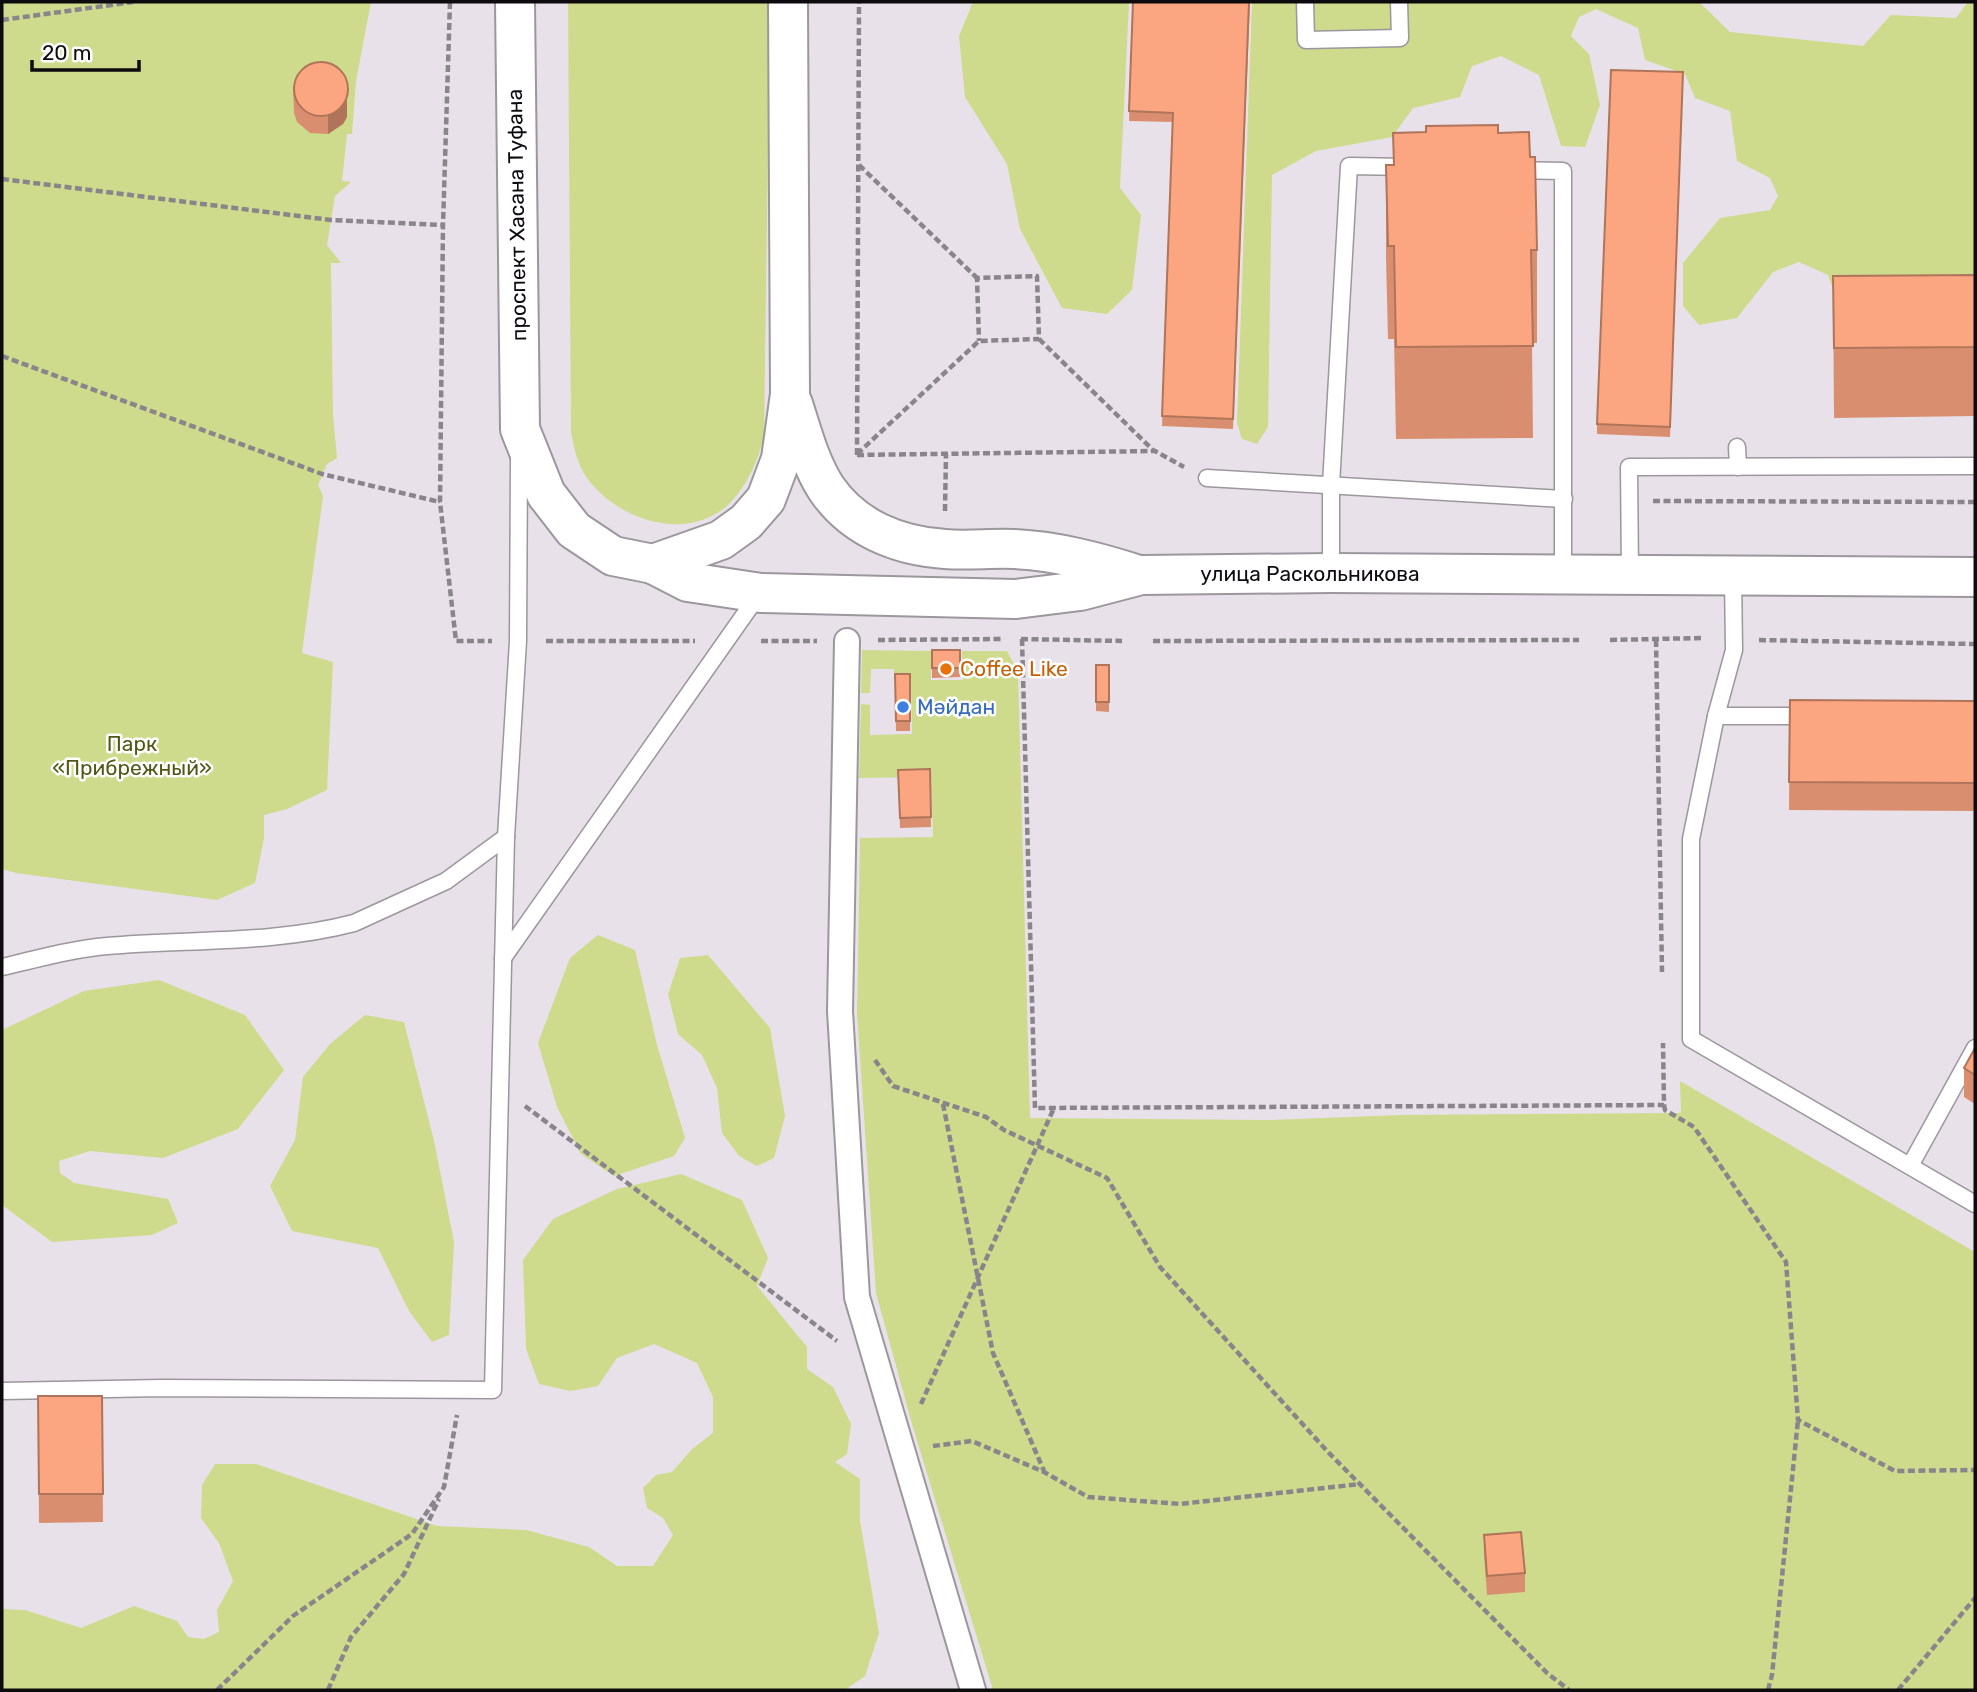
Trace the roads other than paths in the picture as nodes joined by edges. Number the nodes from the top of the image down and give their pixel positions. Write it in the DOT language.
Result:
graph roads {
  1 [pos="515,2"];
  2 [pos="788,2"];
  3 [pos="1305,2"];
  4 [pos="1399,2"];
  5 [pos="1429,168"];
  6 [pos="1496,169"];
  7 [pos="789,394"];
  8 [pos="520,429"];
  9 [pos="1737,447"];
  10 [pos="1975,466"];
  11 [pos="1738,467"];
  12 [pos="1207,478"];
  13 [pos="1331,485"];
  14 [pos="1564,499"];
  15 [pos="653,564"];
  16 [pos="1331,573"];
  17 [pos="1141,575"];
  18 [pos="1563,575"];
  19 [pos="1630,575"];
  20 [pos="1733,576"];
  21 [pos="1975,577"];
  22 [pos="761,593"];
  23 [pos="847,640"];
  24 [pos="1716,716"];
  25 [pos="1825,716"];
  26 [pos="506,837"];
  27 [pos="503,958"];
  28 [pos="2,967"];
  29 [pos="1975,1048"];
  30 [pos="1910,1166"];
  31 [pos="1975,1204"];
  32 [pos="2,1391"];
  33 [pos="973,1690"];
  1 -- 8 [label="street, проспект Хасана Туфана"];
  2 -- 7 [label="street"];
  3 -- 4 [label="lane"];
  5 -- 13 [label="lane"];
  6 -- 14 [label="lane"];
  7 -- 15 [label="street"];
  7 -- 17 [label="street"];
  8 -- 15 [label="street, улица Раскольникова"];
  8 -- 26 [label="lane"];
  9 -- 11 [label="lane"];
  10 -- 11 [label="lane"];
  11 -- 19 [label="lane"];
  12 -- 13 [label="lane"];
  13 -- 14 [label="lane"];
  13 -- 16 [label="lane"];
  14 -- 18 [label="lane"];
  15 -- 22 [label="street, улица Раскольникова"];
  16 -- 17 [label="street, улица Раскольникова"];
  16 -- 18 [label="street, улица Раскольникова"];
  17 -- 22 [label="street, улица Раскольникова"];
  18 -- 19 [label="street, улица Раскольникова"];
  19 -- 20 [label="street, улица Раскольникова"];
  20 -- 21 [label="street, улица Раскольникова"];
  20 -- 24 [label="lane"];
  22 -- 27 [label="lane"];
  23 -- 33 [label="street"];
  24 -- 25 [label="lane"];
  24 -- 30 [label="lane"];
  26 -- 27 [label="lane"];
  26 -- 28 [label="lane"];
  27 -- 32 [label="lane"];
  29 -- 30 [label="lane"];
  30 -- 31 [label="lane"];
}
